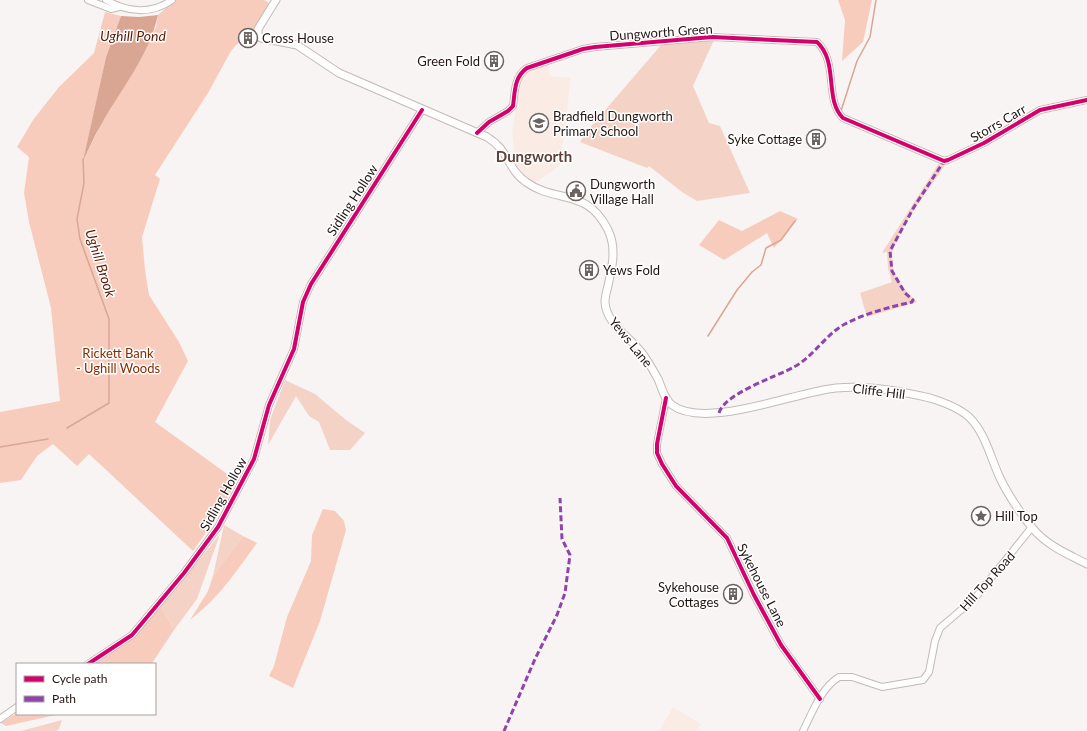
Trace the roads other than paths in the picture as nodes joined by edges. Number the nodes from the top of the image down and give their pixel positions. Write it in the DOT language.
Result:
graph roads {
  1 [pos="88,0"];
  2 [pos="106,0"];
  3 [pos="172,0"];
  4 [pos="276,0"];
  5 [pos="118,7"];
  6 [pos="1087,100"];
  7 [pos="422,110"];
  8 [pos="477,134"];
  9 [pos="944,161"];
  10 [pos="666,398"];
  11 [pos="1032,527"];
  12 [pos="1087,564"];
  13 [pos="90,663"];
  14 [pos="820,699"];
  15 [pos="16,708"];
  16 [pos="0,719"];
  17 [pos="803,731"];
  1 -- 5 [label="street"];
  2 -- 5 [label="street"];
  3 -- 5 [label="street"];
  4 -- 7 [label="main road, Yews Lane"];
  6 -- 9 [label="street, Storrs Carr"];
  7 -- 8 [label="main road, Yews Lane"];
  7 -- 13 [label="street, Sidling Hollow"];
  8 -- 9 [label="street, Dungworth Green"];
  8 -- 10 [label="main road, Yews Lane"];
  10 -- 11 [label="main road, Cliffe Hill"];
  10 -- 14 [label="street, Sykehouse Lane"];
  11 -- 12 [label="main road, Cliffe Hill"];
  11 -- 14 [label="street, Hill Top Road"];
  14 -- 17 [label="street"];
  15 -- 16 [label="street"];
}
